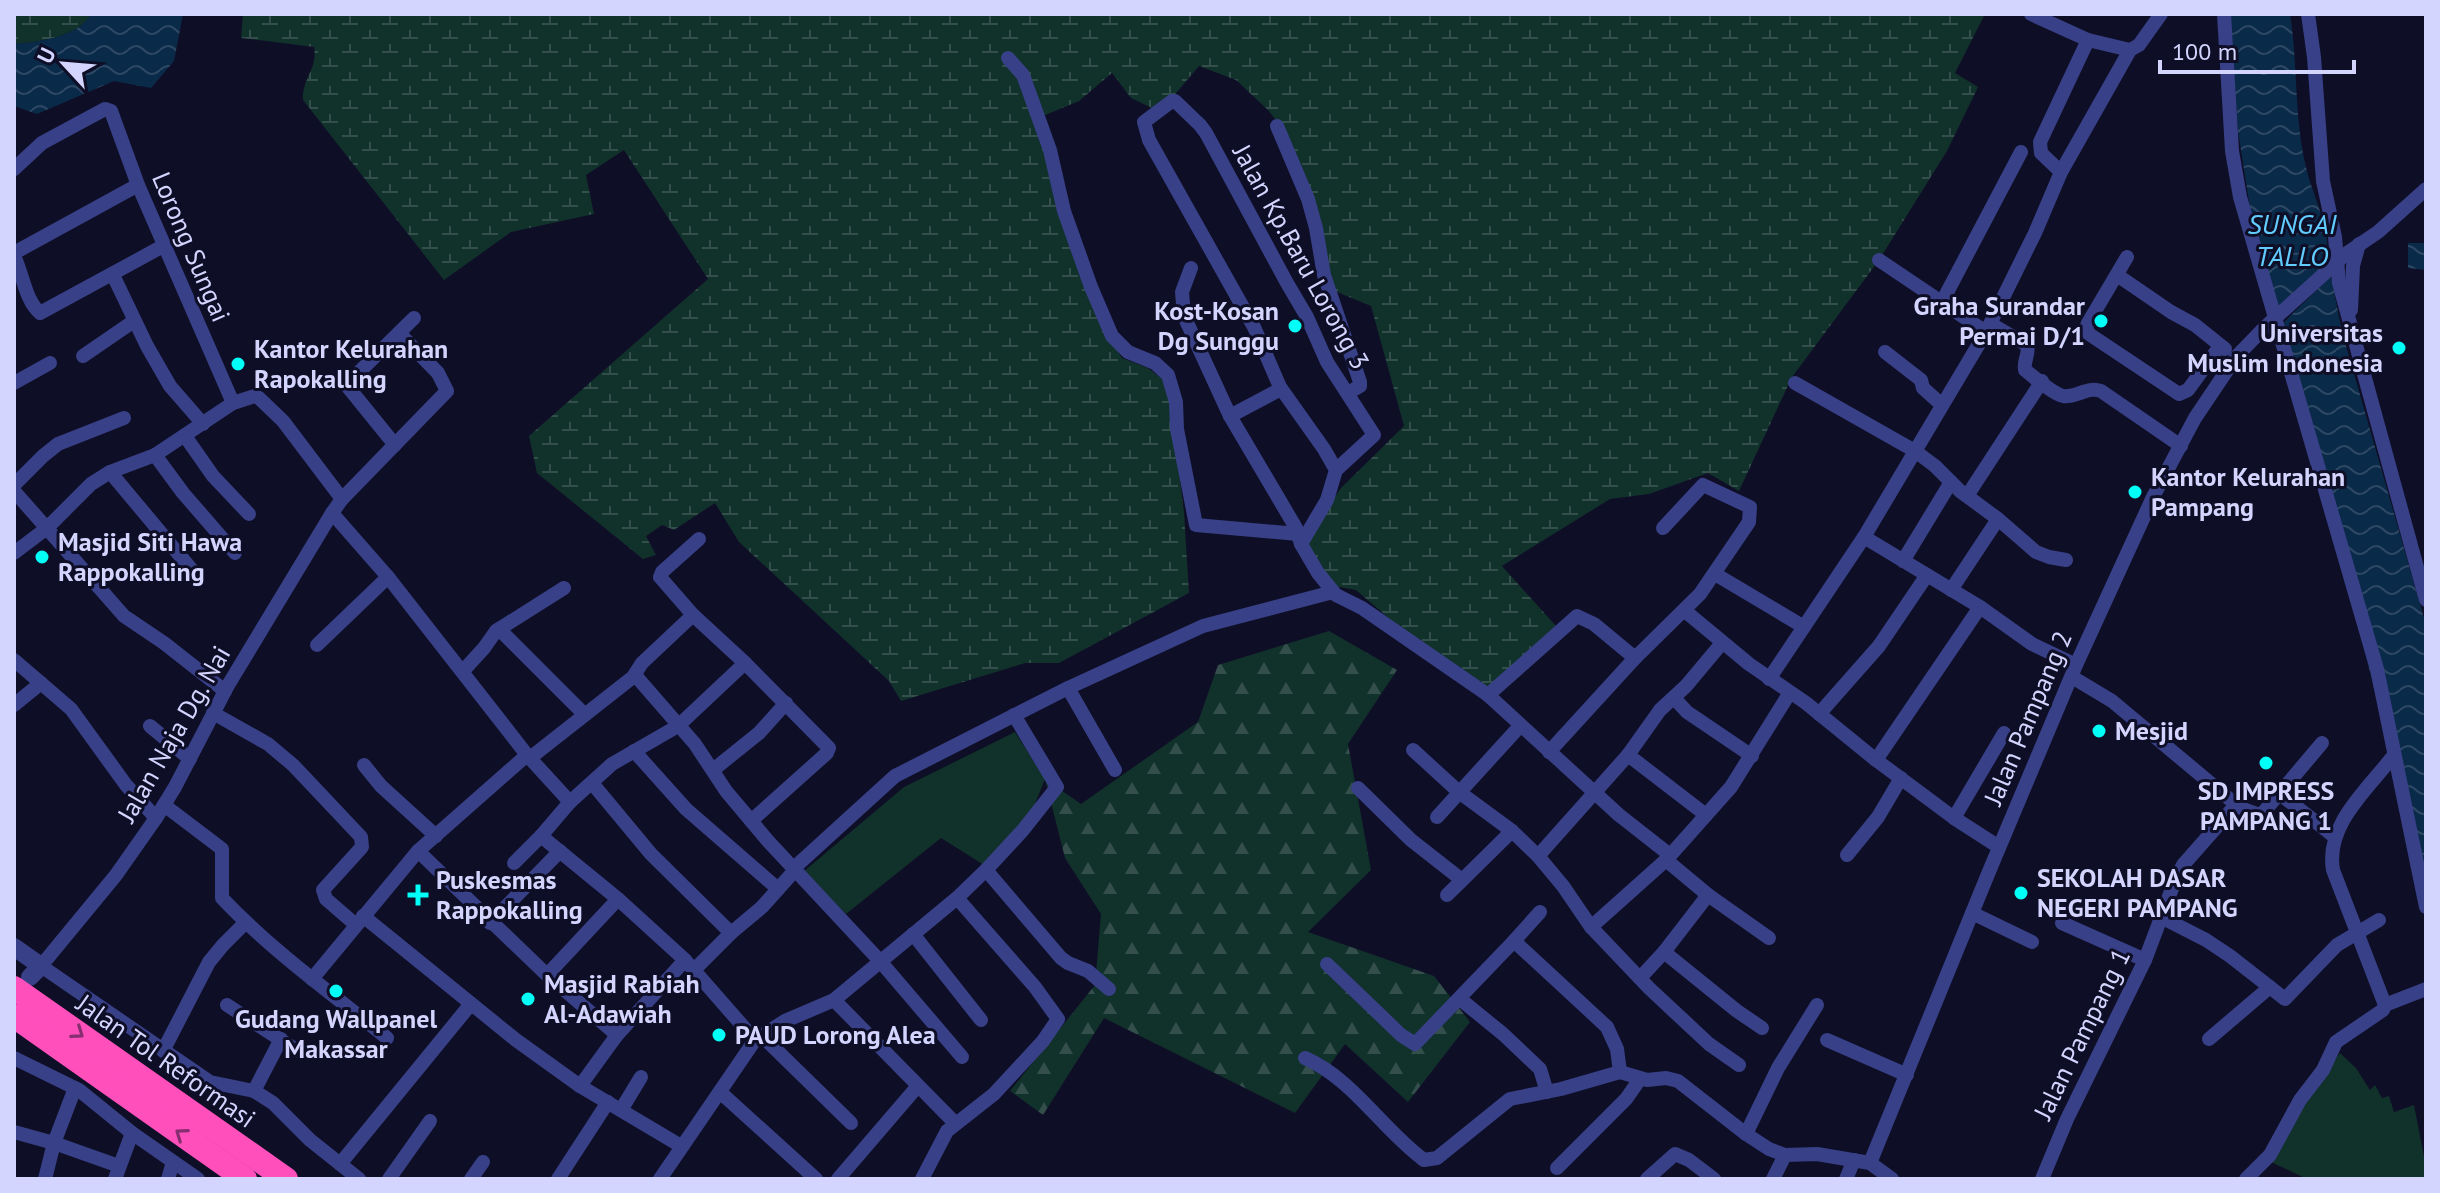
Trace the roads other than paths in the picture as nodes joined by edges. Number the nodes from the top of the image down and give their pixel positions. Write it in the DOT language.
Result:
graph roads {
  1 [pos="2031,14"];
  2 [pos="2161,14"];
  3 [pos="2224,14"];
  4 [pos="2308,14"];
  5 [pos="2088,40"];
  6 [pos="2130,50"];
  7 [pos="1008,58"];
  8 [pos="1277,126"];
  9 [pos="2021,152"];
  10 [pos="17,162"];
  11 [pos="2061,172"];
  12 [pos="138,185"];
  13 [pos="2426,189"];
  14 [pos="2359,244"];
  15 [pos="165,245"];
  16 [pos="14,254"];
  17 [pos="2127,257"];
  18 [pos="1879,260"];
  19 [pos="2331,267"];
  20 [pos="1191,268"];
  21 [pos="113,275"];
  22 [pos="2117,275"];
  23 [pos="20,293"];
  24 [pos="1942,302"];
  25 [pos="2277,316"];
  26 [pos="414,318"];
  27 [pos="134,321"];
  28 [pos="2351,323"];
  29 [pos="1988,328"];
  30 [pos="399,333"];
  31 [pos="2220,346"];
  32 [pos="1885,352"];
  33 [pos="83,356"];
  34 [pos="2236,357"];
  35 [pos="50,363"];
  36 [pos="2042,381"];
  37 [pos="14,383"];
  38 [pos="1795,383"];
  39 [pos="1281,389"];
  40 [pos="1348,393"];
  41 [pos="233,403"];
  42 [pos="1942,405"];
  43 [pos="1230,416"];
  44 [pos="124,418"];
  45 [pos="203,424"];
  46 [pos="185,436"];
  47 [pos="395,445"];
  48 [pos="2181,446"];
  49 [pos="1915,451"];
  50 [pos="155,455"];
  51 [pos="1336,470"];
  52 [pos="110,472"];
  53 [pos="1951,482"];
  54 [pos="14,488"];
  55 [pos="1967,496"];
  56 [pos="342,499"];
  57 [pos="332,513"];
  58 [pos="249,514"];
  59 [pos="1998,519"];
  60 [pos="47,528"];
  61 [pos="1663,528"];
  62 [pos="1864,537"];
  63 [pos="699,539"];
  64 [pos="1303,545"];
  65 [pos="14,553"];
  66 [pos="235,553"];
  67 [pos="2066,560"];
  68 [pos="1903,561"];
  69 [pos="1715,574"];
  70 [pos="1927,575"];
  71 [pos="197,576"];
  72 [pos="388,577"];
  73 [pos="2424,583"];
  74 [pos="564,588"];
  75 [pos="1951,590"];
  76 [pos="1333,592"];
  77 [pos="2426,600"];
  78 [pos="1980,607"];
  79 [pos="1685,611"];
  80 [pos="693,615"];
  81 [pos="1804,627"];
  82 [pos="499,629"];
  83 [pos="1722,643"];
  84 [pos="317,645"];
  85 [pos="1635,658"];
  86 [pos="14,661"];
  87 [pos="745,663"];
  88 [pos="463,671"];
  89 [pos="2074,671"];
  90 [pos="635,675"];
  91 [pos="1769,679"];
  92 [pos="41,683"];
  93 [pos="1068,688"];
  94 [pos="225,691"];
  95 [pos="1789,694"];
  96 [pos="1488,695"];
  97 [pos="1674,698"];
  98 [pos="786,703"];
  99 [pos="14,705"];
  100 [pos="213,713"];
  101 [pos="584,714"];
  102 [pos="1819,714"];
  103 [pos="1014,715"];
  104 [pos="150,726"];
  105 [pos="678,726"];
  106 [pos="1520,726"];
  107 [pos="2004,733"];
  108 [pos="2322,743"];
  109 [pos="1413,750"];
  110 [pos="634,751"];
  111 [pos="1549,752"];
  112 [pos="1628,755"];
  113 [pos="2394,755"];
  114 [pos="1752,756"];
  115 [pos="528,757"];
  116 [pos="190,759"];
  117 [pos="1876,760"];
  118 [pos="364,765"];
  119 [pos="713,770"];
  120 [pos="1115,770"];
  121 [pos="1901,778"];
  122 [pos="592,783"];
  123 [pos="1358,788"];
  124 [pos="1459,792"];
  125 [pos="1593,792"];
  126 [pos="2280,794"];
  127 [pos="570,802"];
  128 [pos="2235,806"];
  129 [pos="160,812"];
  130 [pos="1706,815"];
  131 [pos="1437,817"];
  132 [pos="1954,818"];
  133 [pos="751,821"];
  134 [pos="1512,831"];
  135 [pos="436,836"];
  136 [pos="541,836"];
  137 [pos="2335,837"];
  138 [pos="1999,847"];
  139 [pos="418,851"];
  140 [pos="560,851"];
  141 [pos="1847,855"];
  142 [pos="1538,856"];
  143 [pos="1668,858"];
  144 [pos="514,863"];
  145 [pos="795,868"];
  146 [pos="986,870"];
  147 [pos="1462,880"];
  148 [pos="778,889"];
  149 [pos="1447,895"];
  150 [pos="1708,895"];
  151 [pos="957,898"];
  152 [pos="618,899"];
  153 [pos="2426,907"];
  154 [pos="1540,912"];
  155 [pos="1972,913"];
  156 [pos="2161,917"];
  157 [pos="2379,920"];
  158 [pos="359,921"];
  159 [pos="245,923"];
  160 [pos="490,923"];
  161 [pos="2062,923"];
  162 [pos="1591,927"];
  163 [pos="2358,932"];
  164 [pos="731,933"];
  165 [pos="913,934"];
  166 [pos="1769,938"];
  167 [pos="1514,941"];
  168 [pos="2032,942"];
  169 [pos="14,947"];
  170 [pos="1664,952"];
  171 [pos="2145,960"];
  172 [pos="880,961"];
  173 [pos="1327,964"];
  174 [pos="689,965"];
  175 [pos="547,975"];
  176 [pos="28,977"];
  177 [pos="1640,978"];
  178 [pos="312,979"];
  179 [pos="2270,987"];
  180 [pos="1109,989"];
  181 [pos="2426,989"];
  182 [pos="1460,999"];
  183 [pos="834,1000"];
  184 [pos="227,1005"];
  185 [pos="470,1005"];
  186 [pos="1817,1005"];
  187 [pos="2385,1005"];
  188 [pos="14,1016"];
  189 [pos="981,1020"];
  190 [pos="1762,1028"];
  191 [pos="617,1035"];
  192 [pos="758,1037"];
  193 [pos="387,1038"];
  194 [pos="281,1039"];
  195 [pos="2209,1039"];
  196 [pos="1827,1040"];
  197 [pos="163,1051"];
  198 [pos="298,1051"];
  199 [pos="962,1057"];
  200 [pos="14,1058"];
  201 [pos="1305,1058"];
  202 [pos="1739,1065"];
  203 [pos="1620,1072"];
  204 [pos="1907,1075"];
  205 [pos="641,1077"];
  206 [pos="1640,1079"];
  207 [pos="580,1086"];
  208 [pos="917,1087"];
  209 [pos="75,1088"];
  210 [pos="254,1091"];
  211 [pos="720,1092"];
  212 [pos="1547,1092"];
  213 [pos="615,1106"];
  214 [pos="430,1121"];
  215 [pos="851,1123"];
  216 [pos="955,1123"];
  217 [pos="14,1132"];
  218 [pos="132,1133"];
  219 [pos="1746,1134"];
  220 [pos="54,1143"];
  221 [pos="681,1146"];
  222 [pos="1785,1155"];
  223 [pos="1854,1160"];
  224 [pos="173,1162"];
  225 [pos="483,1162"];
  226 [pos="1870,1163"];
  227 [pos="340,1164"];
  228 [pos="1557,1168"];
  229 [pos="117,1172"];
  230 [pos="45,1179"];
  231 [pos="168,1179"];
  232 [pos="198,1179"];
  233 [pos="245,1179"];
  234 [pos="286,1179"];
  235 [pos="359,1179"];
  236 [pos="389,1179"];
  237 [pos="471,1179"];
  238 [pos="558,1179"];
  239 [pos="660,1179"];
  240 [pos="816,1179"];
  241 [pos="838,1179"];
  242 [pos="922,1179"];
  243 [pos="1647,1179"];
  244 [pos="1714,1179"];
  245 [pos="1773,1179"];
  246 [pos="1846,1179"];
  247 [pos="1892,1179"];
  248 [pos="2042,1179"];
  249 [pos="2246,1179"];
  1 -- 5 [label="street"];
  2 -- 6 [label="street"];
  3 -- 25 [label="street"];
  4 -- 19 [label="street"];
  5 -- 6 [label="street"];
  5 -- 11 [label="street"];
  6 -- 11 [label="street"];
  7 -- 64 [label="street"];
  8 -- 40 [label="street"];
  9 -- 24 [label="street"];
  10 -- 12 [label="street, Lorong Sungai"];
  11 -- 29 [label="street"];
  12 -- 15 [label="street, Lorong Sungai"];
  12 -- 16 [label="street"];
  13 -- 14 [label="street, Jalan Pampang 2"];
  14 -- 19 [label="street, Jalan Pampang 2"];
  14 -- 28 [label="street"];
  15 -- 21 [label="street"];
  15 -- 41 [label="street, Lorong Sungai"];
  16 -- 23 [label="street"];
  17 -- 22 [label="street"];
  18 -- 24 [label="street"];
  19 -- 25 [label="street, Jalan Pampang 2"];
  19 -- 28 [label="street"];
  20 -- 43 [label="street"];
  21 -- 23 [label="street"];
  21 -- 27 [label="street"];
  22 -- 31 [label="street"];
  22 -- 31 [label="street"];
  24 -- 29 [label="street"];
  25 -- 34 [label="street, Jalan Pampang 2"];
  25 -- 113 [label="street"];
  26 -- 30 [label="street"];
  27 -- 33 [label="street"];
  27 -- 45 [label="street"];
  28 -- 73 [label="street"];
  29 -- 36 [label="street"];
  29 -- 42 [label="street"];
  30 -- 47 [label="street"];
  30 -- 47 [label="street, Jalan Naja Dg. Nai"];
  31 -- 34 [label="street"];
  32 -- 42 [label="street"];
  34 -- 48 [label="street, Jalan Pampang 2"];
  35 -- 37 [label="street"];
  36 -- 48 [label="street"];
  36 -- 55 [label="street"];
  38 -- 49 [label="street"];
  39 -- 40 [label="street, Jalan Kp.Baru Lorong 3"];
  39 -- 43 [label="street"];
  39 -- 51 [label="street"];
  40 -- 51 [label="street, Jalan Kp.Baru Lorong 3"];
  41 -- 45 [label="street"];
  41 -- 56 [label="street"];
  42 -- 49 [label="street"];
  43 -- 64 [label="street"];
  44 -- 54 [label="street"];
  45 -- 46 [label="street"];
  46 -- 50 [label="street"];
  46 -- 58 [label="street"];
  47 -- 56 [label="street, Jalan Naja Dg. Nai"];
  48 -- 89 [label="street, Jalan Pampang 2"];
  49 -- 53 [label="street"];
  49 -- 62 [label="street"];
  50 -- 52 [label="street"];
  50 -- 66 [label="street"];
  51 -- 64 [label="street"];
  52 -- 60 [label="street"];
  52 -- 71 [label="street"];
  53 -- 55 [label="street"];
  53 -- 68 [label="street"];
  54 -- 60 [label="street"];
  55 -- 59 [label="street"];
  56 -- 57 [label="street, Jalan Naja Dg. Nai"];
  57 -- 72 [label="street"];
  57 -- 94 [label="street, Jalan Naja Dg. Nai"];
  59 -- 67 [label="street"];
  59 -- 75 [label="street"];
  60 -- 65 [label="street"];
  60 -- 94 [label="street"];
  61 -- 69 [label="street"];
  62 -- 68 [label="street"];
  62 -- 81 [label="street"];
  63 -- 80 [label="street"];
  64 -- 76 [label="street"];
  68 -- 70 [label="street"];
  69 -- 79 [label="street"];
  69 -- 81 [label="street"];
  70 -- 75 [label="street"];
  70 -- 102 [label="street"];
  72 -- 84 [label="street"];
  72 -- 88 [label="street"];
  73 -- 77 [label="street"];
  74 -- 82 [label="street"];
  75 -- 78 [label="street"];
  76 -- 93 [label="street"];
  76 -- 96 [label="street"];
  78 -- 89 [label="street"];
  78 -- 117 [label="street"];
  79 -- 83 [label="street"];
  79 -- 85 [label="street"];
  80 -- 87 [label="street"];
  80 -- 90 [label="street"];
  81 -- 91 [label="street"];
  82 -- 88 [label="street"];
  82 -- 101 [label="street"];
  83 -- 91 [label="street"];
  83 -- 97 [label="street"];
  85 -- 96 [label="street"];
  85 -- 111 [label="street"];
  86 -- 92 [label="street"];
  87 -- 98 [label="street"];
  87 -- 105 [label="street"];
  88 -- 115 [label="street"];
  89 -- 128 [label="street"];
  89 -- 138 [label="street, Jalan Pampang 2"];
  90 -- 101 [label="street"];
  90 -- 105 [label="street"];
  91 -- 95 [label="street"];
  92 -- 99 [label="street"];
  92 -- 129 [label="street"];
  93 -- 103 [label="street"];
  93 -- 120 [label="street"];
  94 -- 100 [label="street, Jalan Naja Dg. Nai"];
  95 -- 102 [label="street"];
  95 -- 114 [label="street"];
  96 -- 106 [label="street"];
  97 -- 112 [label="street"];
  97 -- 114 [label="street"];
  98 -- 119 [label="street"];
  98 -- 133 [label="street"];
  100 -- 116 [label="street, Jalan Naja Dg. Nai"];
  100 -- 158 [label="street"];
  101 -- 115 [label="street"];
  102 -- 117 [label="street"];
  103 -- 145 [label="street"];
  103 -- 146 [label="street"];
  104 -- 116 [label="street"];
  105 -- 110 [label="street"];
  105 -- 119 [label="street"];
  106 -- 111 [label="street"];
  106 -- 124 [label="street"];
  107 -- 132 [label="street"];
  108 -- 126 [label="street"];
  109 -- 124 [label="street"];
  110 -- 122 [label="street"];
  110 -- 148 [label="street"];
  111 -- 125 [label="street"];
  112 -- 125 [label="street"];
  112 -- 130 [label="street"];
  113 -- 137 [label="street"];
  113 -- 153 [label="street"];
  114 -- 130 [label="street"];
  115 -- 127 [label="street"];
  115 -- 135 [label="street"];
  116 -- 129 [label="street, Jalan Naja Dg. Nai"];
  117 -- 121 [label="street"];
  118 -- 135 [label="street"];
  119 -- 133 [label="street"];
  121 -- 132 [label="street"];
  121 -- 141 [label="street"];
  122 -- 127 [label="street"];
  122 -- 164 [label="street"];
  123 -- 147 [label="street"];
  124 -- 131 [label="street"];
  124 -- 134 [label="street"];
  125 -- 142 [label="street"];
  125 -- 143 [label="street"];
  126 -- 128 [label="street"];
  126 -- 137 [label="street"];
  127 -- 136 [label="street"];
  128 -- 156 [label="street, Jalan Pampang 1"];
  129 -- 159 [label="street"];
  129 -- 176 [label="street, Jalan Naja Dg. Nai"];
  130 -- 143 [label="street"];
  132 -- 138 [label="street"];
  133 -- 145 [label="street"];
  134 -- 142 [label="street"];
  134 -- 147 [label="street"];
  135 -- 139 [label="street"];
  136 -- 140 [label="street"];
  136 -- 144 [label="street"];
  137 -- 163 [label="street"];
  138 -- 155 [label="street, Jalan Pampang 2"];
  139 -- 158 [label="street"];
  139 -- 160 [label="street"];
  140 -- 152 [label="street"];
  140 -- 160 [label="street"];
  142 -- 162 [label="street"];
  143 -- 150 [label="street"];
  143 -- 162 [label="street"];
  145 -- 148 [label="street"];
  145 -- 172 [label="street"];
  146 -- 151 [label="street"];
  146 -- 180 [label="street"];
  147 -- 149 [label="street"];
  148 -- 164 [label="street"];
  150 -- 166 [label="street"];
  150 -- 170 [label="street"];
  151 -- 165 [label="street"];
  151 -- 216 [label="street"];
  152 -- 174 [label="street"];
  152 -- 175 [label="street"];
  154 -- 167 [label="street"];
  155 -- 168 [label="street"];
  155 -- 204 [label="street, Jalan Pampang 2"];
  156 -- 171 [label="street, Jalan Pampang 1"];
  156 -- 179 [label="street"];
  157 -- 163 [label="street"];
  158 -- 178 [label="street"];
  158 -- 185 [label="street"];
  159 -- 178 [label="street"];
  159 -- 197 [label="street"];
  160 -- 175 [label="street"];
  161 -- 171 [label="street"];
  162 -- 177 [label="street"];
  163 -- 179 [label="street"];
  163 -- 187 [label="street"];
  164 -- 174 [label="street"];
  165 -- 172 [label="street"];
  165 -- 189 [label="street"];
  167 -- 182 [label="street"];
  167 -- 203 [label="street"];
  169 -- 176 [label="street"];
  170 -- 177 [label="street"];
  170 -- 190 [label="street"];
  171 -- 248 [label="street, Jalan Pampang 1"];
  172 -- 183 [label="street"];
  172 -- 199 [label="street"];
  173 -- 182 [label="street"];
  174 -- 191 [label="street"];
  174 -- 192 [label="street"];
  175 -- 191 [label="street"];
  176 -- 197 [label="street"];
  176 -- 234 [label="highway, Jalan Tol Reformasi, one-way"];
  177 -- 202 [label="street"];
  178 -- 193 [label="street"];
  179 -- 195 [label="street"];
  181 -- 187 [label="street"];
  182 -- 212 [label="street"];
  183 -- 192 [label="street"];
  183 -- 208 [label="street"];
  184 -- 194 [label="street"];
  185 -- 207 [label="street"];
  185 -- 227 [label="street"];
  186 -- 219 [label="street"];
  187 -- 249 [label="street"];
  233 -- 188 [label="highway, Jalan Tol Reformasi, one-way"];
  191 -- 207 [label="street"];
  192 -- 211 [label="street"];
  192 -- 215 [label="street"];
  194 -- 198 [label="street"];
  194 -- 210 [label="street"];
  196 -- 204 [label="street"];
  197 -- 210 [label="street"];
  200 -- 209 [label="street"];
  201 -- 212 [label="street"];
  203 -- 206 [label="street"];
  203 -- 212 [label="street"];
  204 -- 226 [label="street, Jalan Pampang 2"];
  205 -- 213 [label="street"];
  206 -- 219 [label="street"];
  206 -- 228 [label="street"];
  207 -- 213 [label="street"];
  208 -- 216 [label="street"];
  208 -- 241 [label="street"];
  209 -- 218 [label="street"];
  209 -- 220 [label="street"];
  210 -- 227 [label="street"];
  211 -- 221 [label="street"];
  211 -- 240 [label="street"];
  213 -- 221 [label="street"];
  213 -- 238 [label="street"];
  214 -- 236 [label="street"];
  216 -- 242 [label="street"];
  217 -- 220 [label="street"];
  218 -- 224 [label="street"];
  218 -- 229 [label="street"];
  219 -- 222 [label="street"];
  220 -- 229 [label="street"];
  220 -- 230 [label="street"];
  221 -- 239 [label="street"];
  222 -- 223 [label="street"];
  222 -- 245 [label="street"];
  223 -- 226 [label="street"];
  223 -- 246 [label="street"];
  224 -- 231 [label="street"];
  224 -- 232 [label="street"];
  225 -- 237 [label="street"];
  226 -- 247 [label="street"];
  227 -- 235 [label="street"];
  243 -- 244 [label="street"];
}
